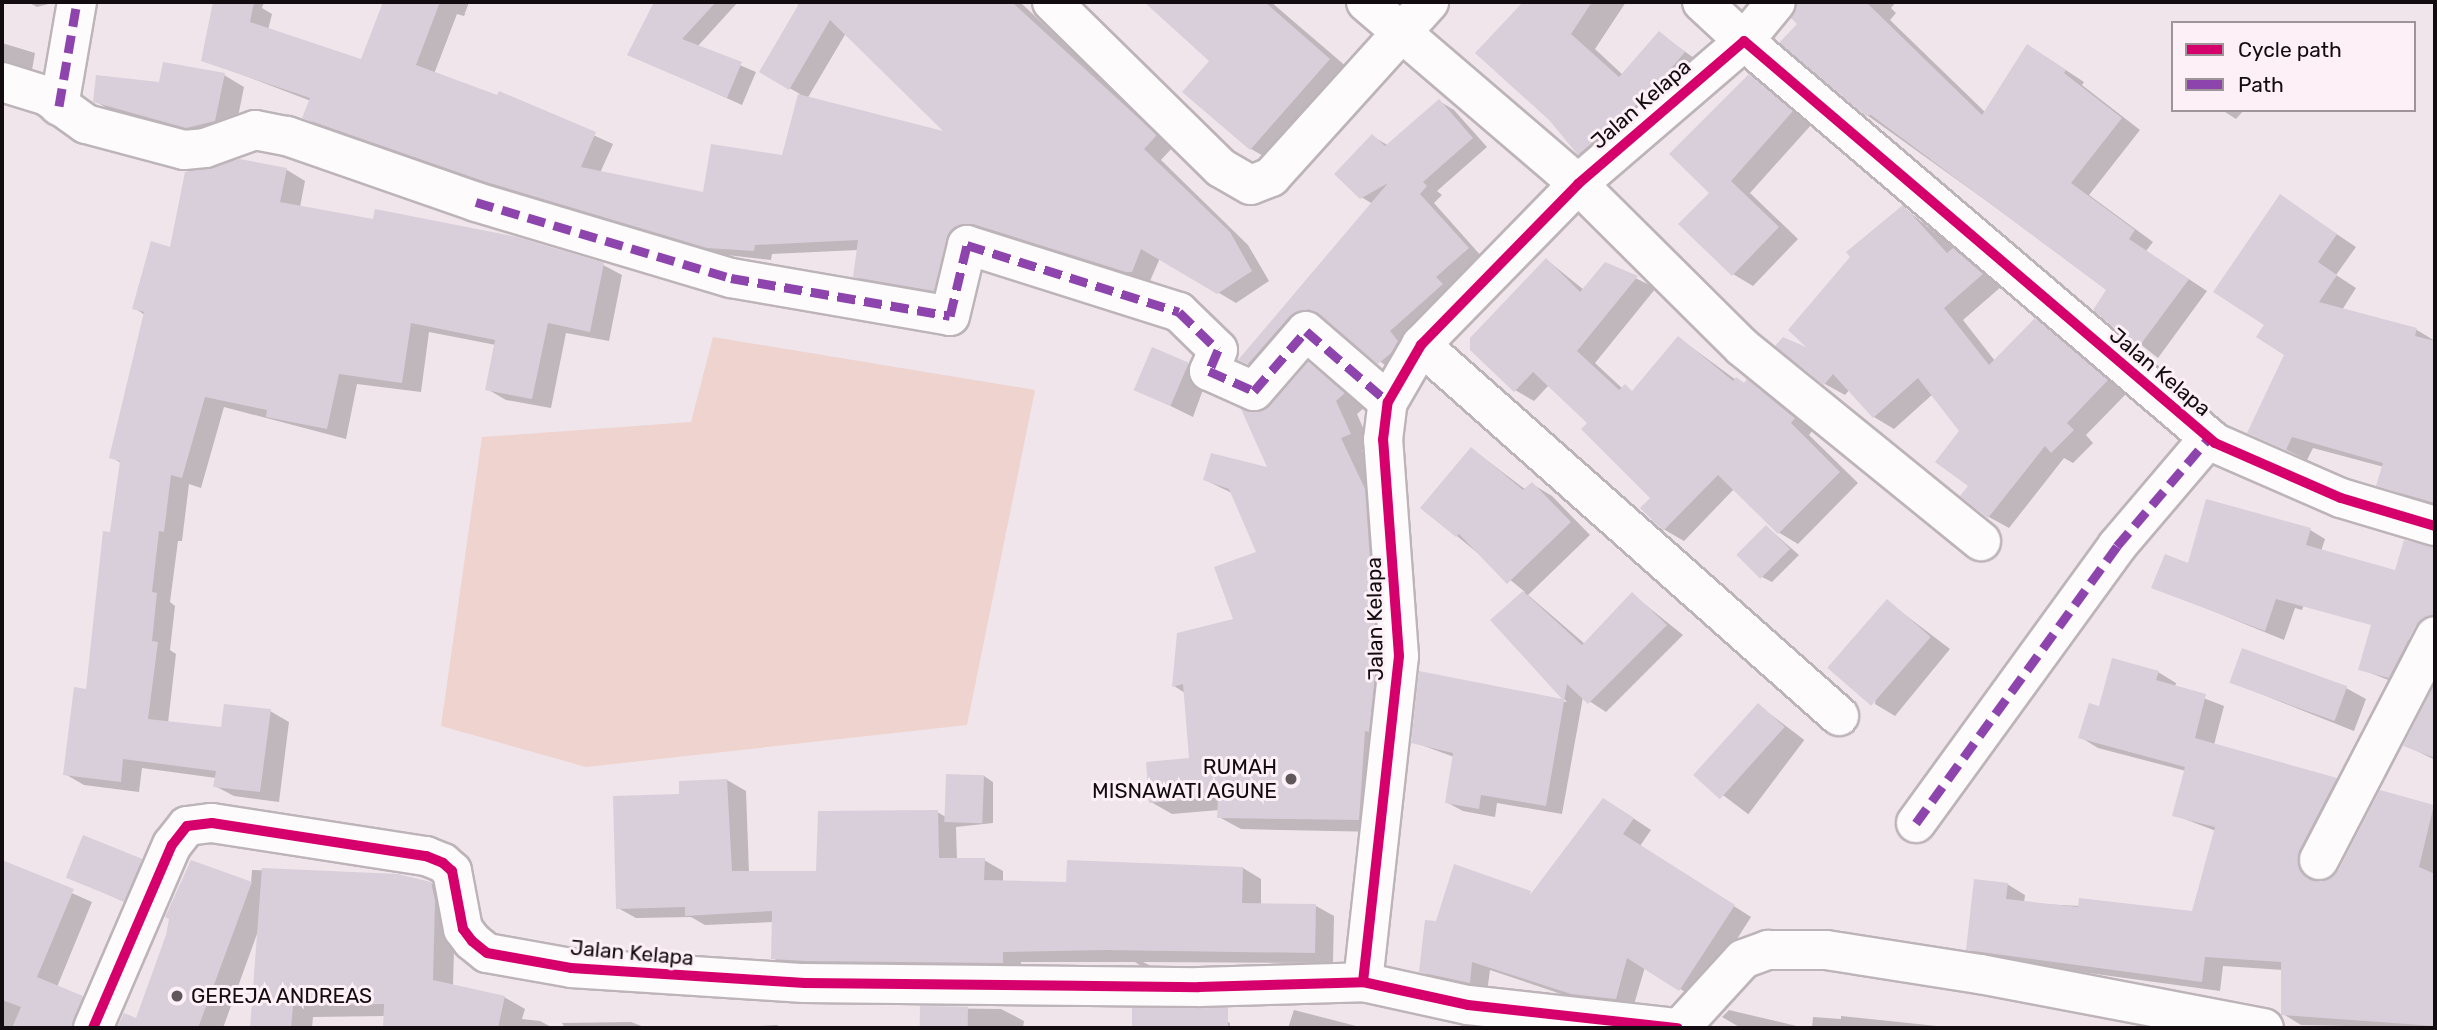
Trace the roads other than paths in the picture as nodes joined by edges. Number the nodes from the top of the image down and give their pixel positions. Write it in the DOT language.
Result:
graph roads {
  1 [pos="77,2"];
  2 [pos="1052,2"];
  3 [pos="1366,2"];
  4 [pos="1429,2"];
  5 [pos="1702,2"];
  6 [pos="1776,2"];
  7 [pos="1401,34"];
  8 [pos="1744,41"];
  9 [pos="2,82"];
  10 [pos="59,106"];
  11 [pos="1578,184"];
  12 [pos="1421,345"];
  13 [pos="1388,402"];
  14 [pos="2209,438"];
  15 [pos="2435,526"];
  16 [pos="1981,541"];
  17 [pos="2435,636"];
  18 [pos="1839,716"];
  19 [pos="1916,823"];
  20 [pos="2319,860"];
  21 [pos="1363,982"];
  22 [pos="93,1028"];
  23 [pos="1679,1028"];
  24 [pos="2264,1028"];
  1 -- 10 [label="street"];
  2 -- 7 [label="street"];
  3 -- 7 [label="street"];
  4 -- 7 [label="street"];
  5 -- 8 [label="street"];
  6 -- 8 [label="street"];
  7 -- 11 [label="street"];
  8 -- 11 [label="street, Jalan Kelapa"];
  8 -- 14 [label="street, Jalan Kelapa"];
  9 -- 10 [label="street"];
  10 -- 13 [label="street"];
  11 -- 12 [label="street, Jalan Kelapa"];
  11 -- 16 [label="street"];
  12 -- 13 [label="street, Jalan Kelapa"];
  12 -- 18 [label="street"];
  13 -- 21 [label="street, Jalan Kelapa"];
  14 -- 15 [label="street, Jalan Kelapa"];
  14 -- 19 [label="street"];
  17 -- 20 [label="street"];
  21 -- 22 [label="street, Jalan Kelapa"];
  21 -- 23 [label="street, Jalan Kelapa"];
  23 -- 24 [label="street"];
}
